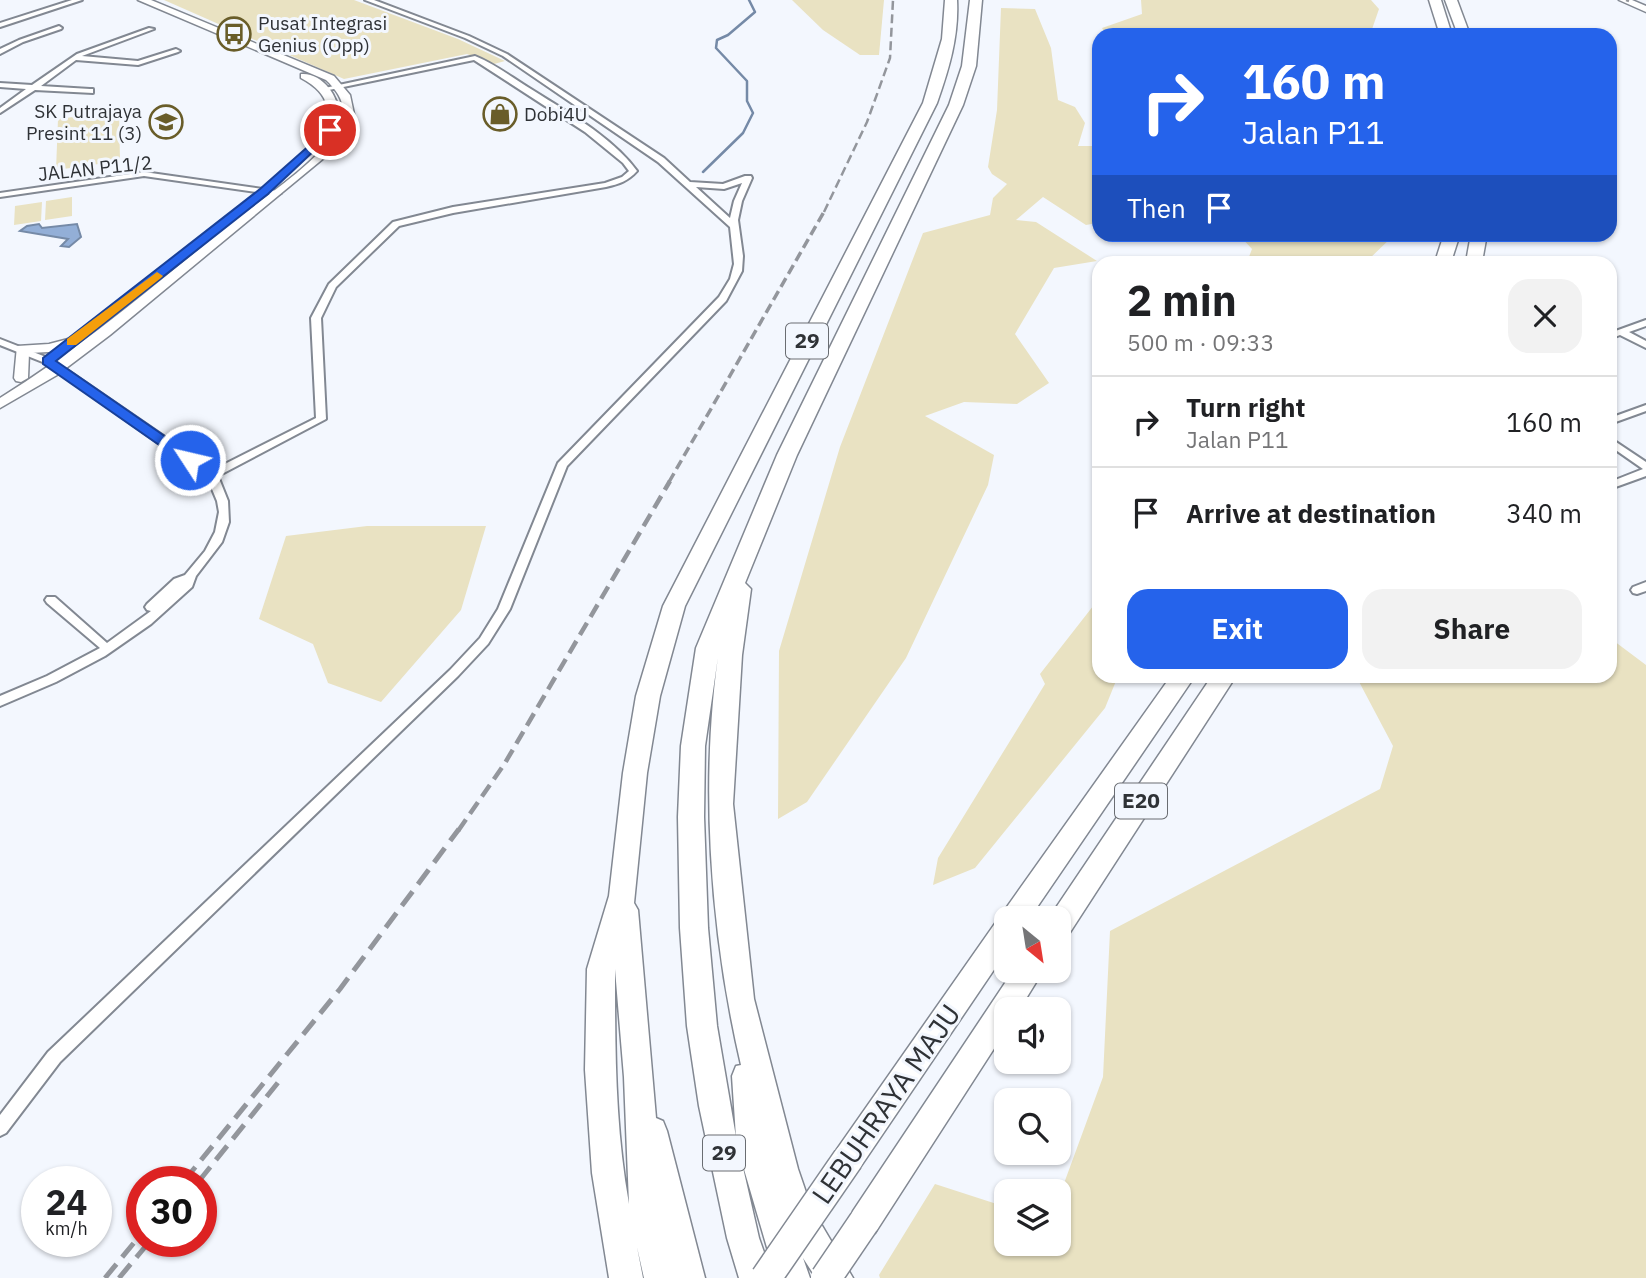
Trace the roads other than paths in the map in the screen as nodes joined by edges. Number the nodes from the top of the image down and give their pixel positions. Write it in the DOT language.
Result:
graph roads {
  1 [pos="79,0"];
  2 [pos="128,0"];
  3 [pos="143,0"];
  4 [pos="368,0"];
  5 [pos="943,0"];
  6 [pos="951,0"];
  7 [pos="976,0"];
  8 [pos="1435,0"];
  9 [pos="1451,0"];
  10 [pos="1624,0"];
  11 [pos="1646,9"];
  12 [pos="0,25"];
  13 [pos="59,28"];
  14 [pos="1444,28"];
  15 [pos="1461,28"];
  16 [pos="151,29"];
  17 [pos="0,51"];
  18 [pos="176,51"];
  19 [pos="946,52"];
  20 [pos="73,58"];
  21 [pos="0,85"];
  22 [pos="340,86"];
  23 [pos="32,88"];
  24 [pos="324,89"];
  25 [pos="90,91"];
  26 [pos="0,111"];
  27 [pos="689,184"];
  28 [pos="270,192"];
  29 [pos="0,195"];
  30 [pos="739,198"];
  31 [pos="734,226"];
  32 [pos="1646,324"];
  33 [pos="1621,332"];
  34 [pos="1617,333"];
  35 [pos="0,342"];
  36 [pos="72,342"];
  37 [pos="1646,345"];
  38 [pos="22,349"];
  39 [pos="53,365"];
  40 [pos="21,378"];
  41 [pos="0,393"];
  42 [pos="0,404"];
  43 [pos="1646,408"];
  44 [pos="1617,418"];
  45 [pos="1617,447"];
  46 [pos="1646,470"];
  47 [pos="212,475"];
  48 [pos="1617,483"];
  49 [pos="747,548"];
  50 [pos="188,578"];
  51 [pos="51,600"];
  52 [pos="101,644"];
  53 [pos="1178,683"];
  54 [pos="1219,683"];
  55 [pos="0,694"];
  56 [pos="0,701"];
  57 [pos="623,896"];
  58 [pos="1023,906"];
  59 [pos="1071,908"];
  60 [pos="994,947"];
  61 [pos="1020,984"];
  62 [pos="740,999"];
  63 [pos="639,1077"];
  64 [pos="0,1128"];
  65 [pos="626,1278"];
  66 [pos="661,1278"];
  67 [pos="688,1278"];
  68 [pos="756,1278"];
  69 [pos="765,1278"];
  70 [pos="793,1278"];
  71 [pos="826,1278"];
  72 [pos="836,1278"];
  1 -- 12 [label="street"];
  2 -- 24 [label="main road"];
  3 -- 22 [label="main road"];
  4 -- 27 [label="street"];
  5 -- 19 [label="highway"];
  6 -- 19 [label="highway, 29"];
  7 -- 49 [label="highway, 29"];
  8 -- 14 [label="highway"];
  9 -- 15 [label="highway"];
  10 -- 11 [label="main road"];
  13 -- 17 [label="street"];
  16 -- 20 [label="street"];
  18 -- 20 [label="street"];
  19 -- 57 [label="highway, 29"];
  20 -- 23 [label="street"];
  21 -- 23 [label="street"];
  22 -- 24 [label="street"];
  22 -- 28 [label="main road"];
  22 -- 47 [label="street"];
  23 -- 25 [label="street"];
  23 -- 26 [label="street"];
  24 -- 28 [label="main road"];
  27 -- 30 [label="street"];
  27 -- 30 [label="street"];
  27 -- 31 [label="street"];
  28 -- 29 [label="street, JALAN P11/2"];
  28 -- 36 [label="main road"];
  28 -- 39 [label="main road"];
  30 -- 31 [label="street"];
  31 -- 64 [label="street"];
  32 -- 33 [label="street"];
  33 -- 34 [label="street"];
  33 -- 37 [label="street"];
  35 -- 38 [label="street"];
  36 -- 38 [label="main road"];
  36 -- 39 [label="main road"];
  38 -- 39 [label="street"];
  38 -- 40 [label="main road"];
  39 -- 40 [label="main road"];
  39 -- 42 [label="main road"];
  39 -- 47 [label="street"];
  40 -- 41 [label="main road"];
  43 -- 44 [label="street"];
  45 -- 46 [label="street"];
  46 -- 48 [label="street"];
  47 -- 50 [label="street"];
  49 -- 62 [label="highway"];
  49 -- 68 [label="highway, 29"];
  50 -- 52 [label="street"];
  50 -- 56 [label="street"];
  51 -- 52 [label="street"];
  52 -- 55 [label="street"];
  53 -- 58 [label="highway, E20"];
  54 -- 59 [label="highway, E20"];
  57 -- 63 [label="highway, 29"];
  57 -- 65 [label="highway"];
  60 -- 69 [label="highway, LEBUHRAYA MAJU, bridge"];
  61 -- 71 [label="highway, LEBUHRAYA MAJU, bridge"];
  62 -- 70 [label="highway"];
  62 -- 72 [label="highway"];
  63 -- 66 [label="highway"];
  63 -- 67 [label="highway, 29"];
}
